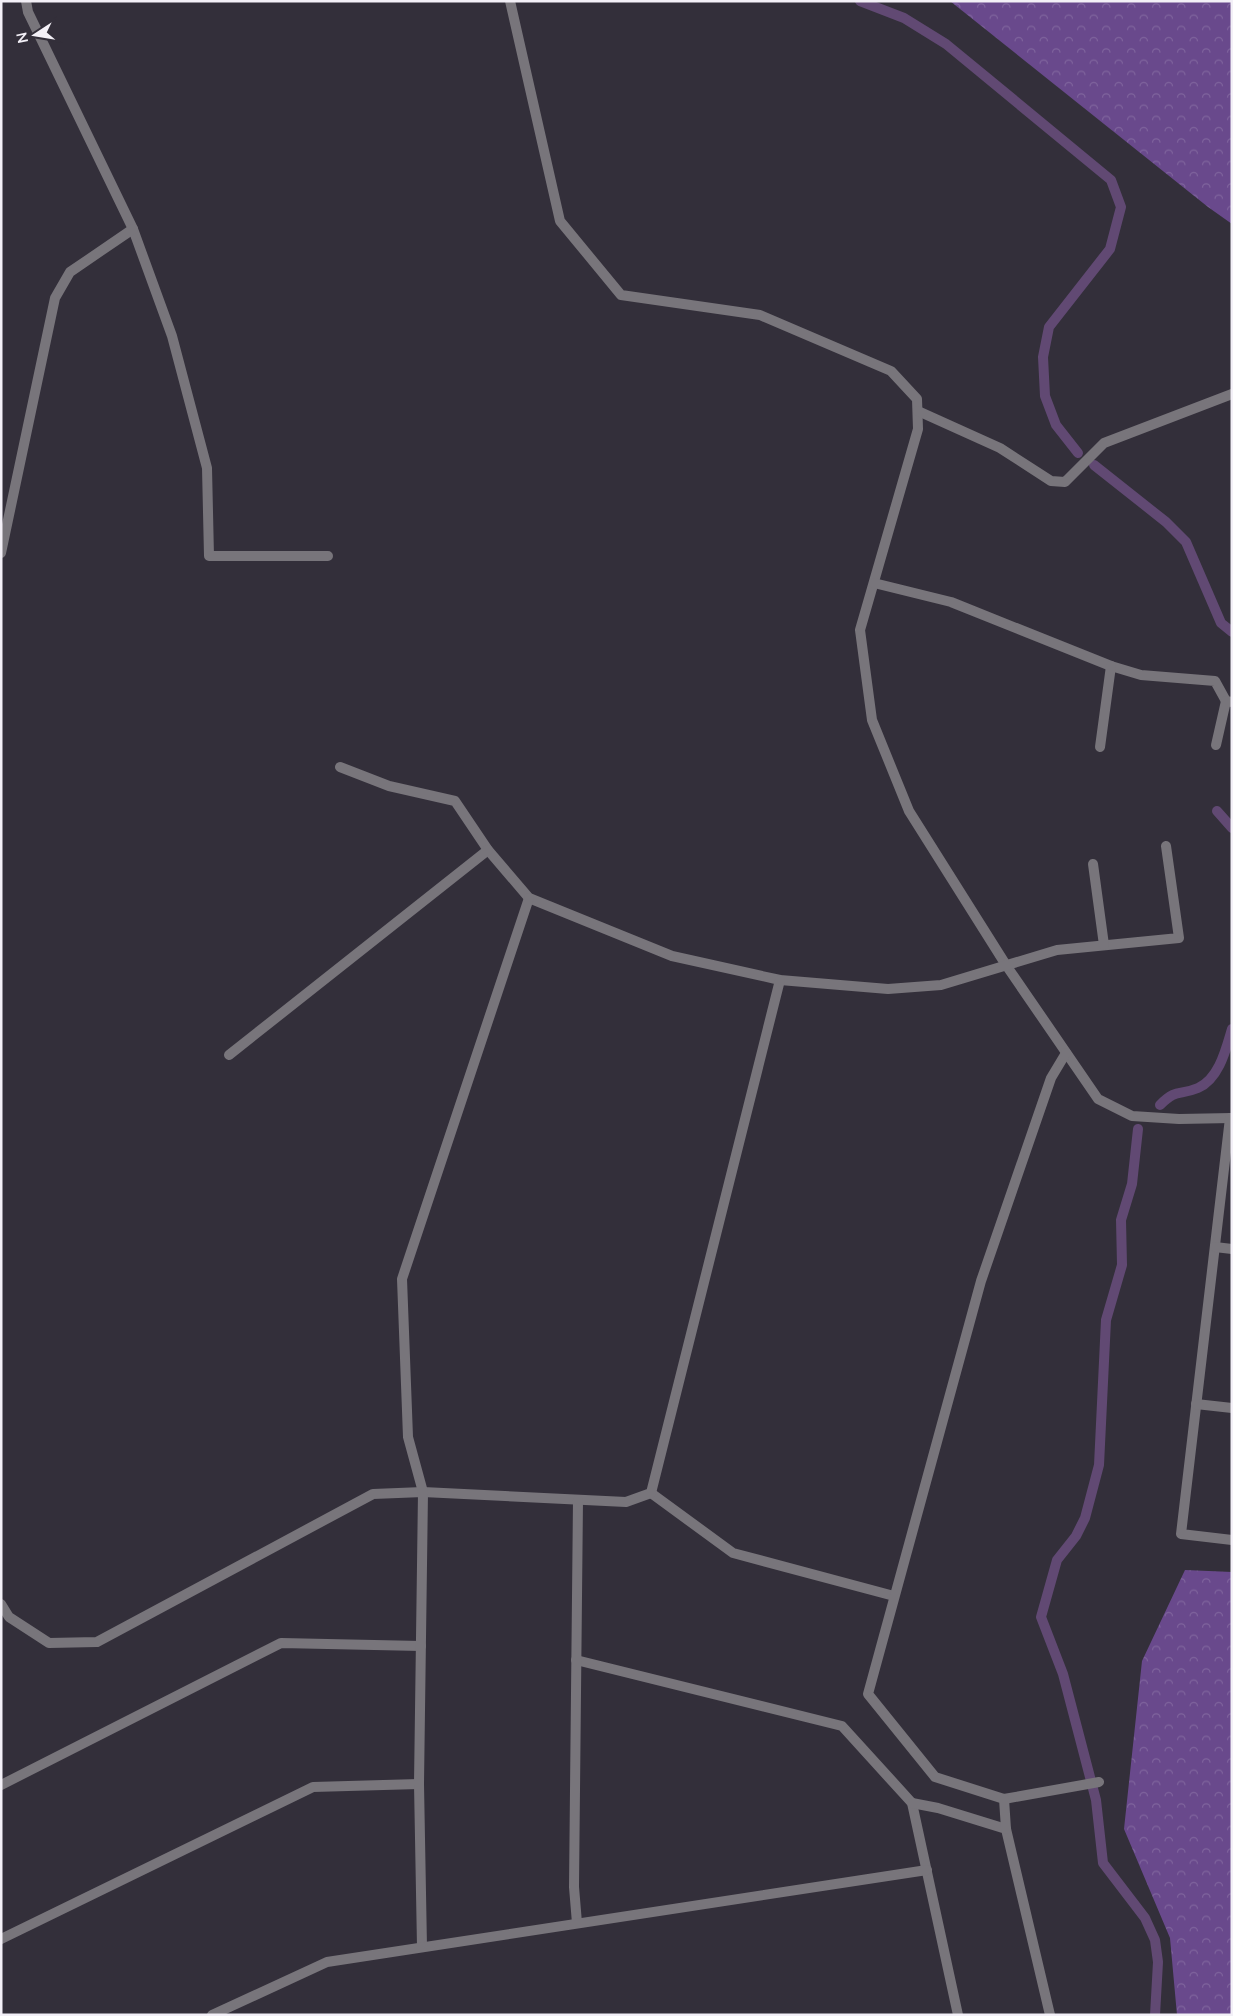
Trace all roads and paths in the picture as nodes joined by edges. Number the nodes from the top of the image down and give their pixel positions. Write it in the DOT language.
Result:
graph roads {
  1 [pos="26,1"];
  2 [pos="510,1"];
  3 [pos="133,229"];
  4 [pos="1232,394"];
  5 [pos="918,411"];
  6 [pos="1,554"];
  7 [pos="328,556"];
  8 [pos="874,583"];
  9 [pos="1111,666"];
  10 [pos="1229,702"];
  11 [pos="1216,745"];
  12 [pos="1100,747"];
  13 [pos="340,767"];
  14 [pos="1166,846"];
  15 [pos="488,850"];
  16 [pos="1093,864"];
  17 [pos="529,898"];
  18 [pos="1104,945"];
  19 [pos="1006,965"];
  20 [pos="780,980"];
  21 [pos="1066,1053"];
  22 [pos="229,1055"];
  23 [pos="1231,1118"];
  24 [pos="1215,1247"];
  25 [pos="1232,1249"];
  26 [pos="1196,1404"];
  27 [pos="1232,1408"];
  28 [pos="423,1492"];
  29 [pos="651,1493"];
  30 [pos="578,1500"];
  31 [pos="1232,1540"];
  32 [pos="894,1596"];
  33 [pos="1,1604"];
  34 [pos="421,1646"];
  35 [pos="576,1660"];
  36 [pos="1099,1782"];
  37 [pos="1,1784"];
  38 [pos="419,1784"];
  39 [pos="1004,1799"];
  40 [pos="912,1803"];
  41 [pos="1006,1829"];
  42 [pos="927,1870"];
  43 [pos="577,1924"];
  44 [pos="1,1938"];
  45 [pos="422,1947"];
  46 [pos="212,2015"];
  47 [pos="958,2015"];
  48 [pos="1050,2015"];
  1 -- 3 [label="street"];
  2 -- 5 [label="street"];
  3 -- 6 [label="street"];
  3 -- 7 [label="street"];
  4 -- 5 [label="street"];
  5 -- 8 [label="street"];
  8 -- 9 [label="street"];
  8 -- 19 [label="street"];
  9 -- 10 [label="street"];
  9 -- 12 [label="street"];
  10 -- 11 [label="street"];
  13 -- 15 [label="street"];
  14 -- 18 [label="street"];
  15 -- 17 [label="street"];
  15 -- 22 [label="street"];
  16 -- 18 [label="street"];
  17 -- 20 [label="street"];
  17 -- 28 [label="street"];
  18 -- 19 [label="street"];
  19 -- 20 [label="street"];
  19 -- 21 [label="street"];
  20 -- 29 [label="street"];
  21 -- 23 [label="street"];
  21 -- 32 [label="street"];
  23 -- 24 [label="street"];
  24 -- 25 [label="street"];
  24 -- 26 [label="street"];
  26 -- 27 [label="street"];
  26 -- 31 [label="street"];
  28 -- 30 [label="street"];
  28 -- 33 [label="street"];
  28 -- 34 [label="street"];
  29 -- 30 [label="street"];
  29 -- 32 [label="street"];
  30 -- 35 [label="street"];
  32 -- 39 [label="street"];
  34 -- 37 [label="street"];
  34 -- 38 [label="street"];
  35 -- 40 [label="street"];
  35 -- 43 [label="street"];
  36 -- 39 [label="street"];
  38 -- 44 [label="street"];
  38 -- 45 [label="street"];
  39 -- 41 [label="street"];
  40 -- 41 [label="street"];
  40 -- 42 [label="street"];
  41 -- 48 [label="street"];
  42 -- 43 [label="street"];
  42 -- 47 [label="street"];
  43 -- 45 [label="street"];
  45 -- 46 [label="street"];
}
